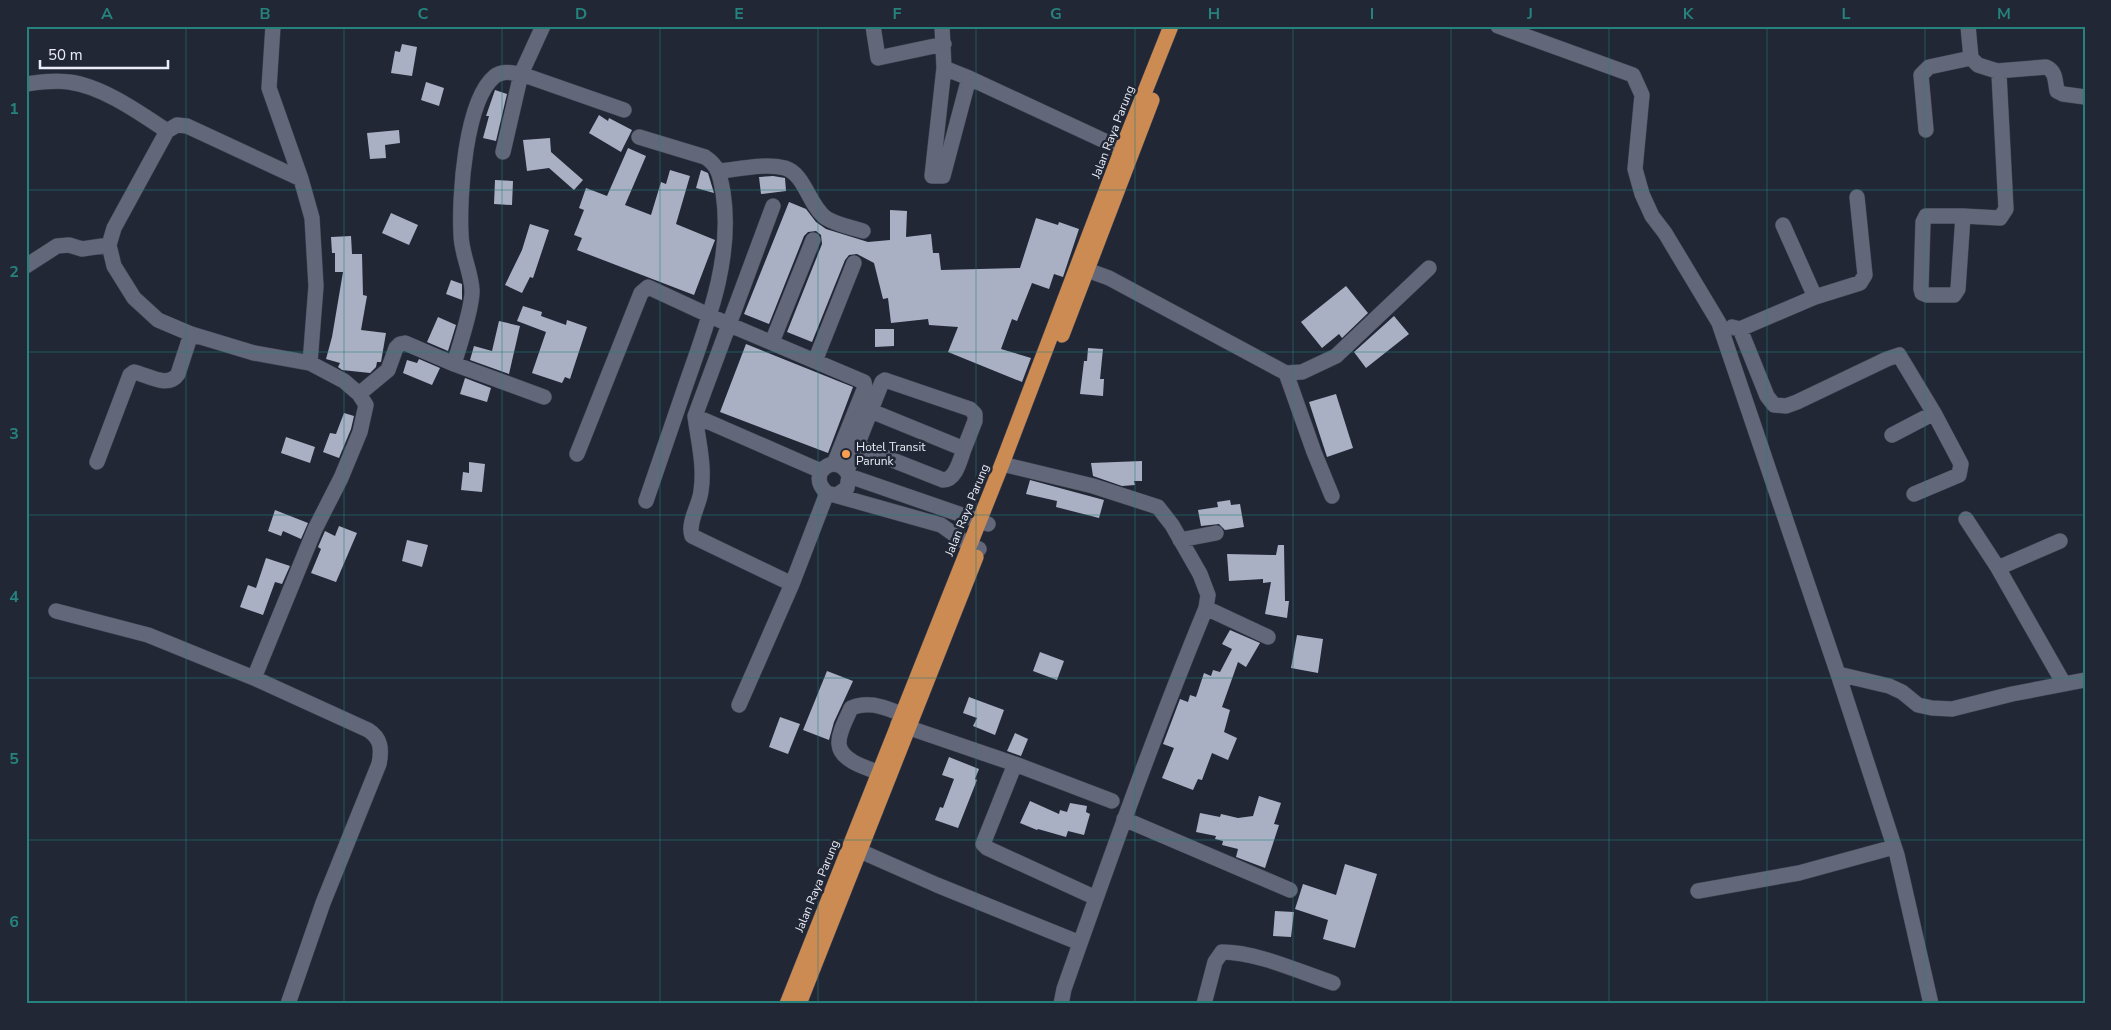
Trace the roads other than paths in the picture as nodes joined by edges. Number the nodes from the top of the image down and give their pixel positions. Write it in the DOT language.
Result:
graph roads {
  1 [pos="273,26"];
  2 [pos="543,26"];
  3 [pos="873,26"];
  4 [pos="942,26"];
  5 [pos="1171,26"];
  6 [pos="1181,26"];
  7 [pos="1498,26"];
  8 [pos="1968,26"];
  9 [pos="944,44"];
  10 [pos="1971,58"];
  11 [pos="944,68"];
  12 [pos="1997,72"];
  13 [pos="521,74"];
  14 [pos="969,78"];
  15 [pos="26,84"];
  16 [pos="2085,97"];
  17 [pos="624,110"];
  18 [pos="1926,130"];
  19 [pos="167,131"];
  20 [pos="639,137"];
  21 [pos="1122,149"];
  22 [pos="503,152"];
  23 [pos="720,171"];
  24 [pos="301,179"];
  25 [pos="1857,197"];
  26 [pos="773,206"];
  27 [pos="1963,216"];
  28 [pos="1783,225"];
  29 [pos="863,231"];
  30 [pos="813,240"];
  31 [pos="109,245"];
  32 [pos="854,262"];
  33 [pos="26,266"];
  34 [pos="1429,268"];
  35 [pos="1087,270"];
  36 [pos="1815,297"];
  37 [pos="709,315"];
  38 [pos="1719,323"];
  39 [pos="730,325"];
  40 [pos="1740,329"];
  41 [pos="191,334"];
  42 [pos="772,342"];
  43 [pos="816,361"];
  44 [pos="310,363"];
  45 [pos="454,364"];
  46 [pos="1286,373"];
  47 [pos="359,394"];
  48 [pos="544,397"];
  49 [pos="871,411"];
  50 [pos="1934,413"];
  51 [pos="695,416"];
  52 [pos="1892,435"];
  53 [pos="857,446"];
  54 [pos="964,449"];
  55 [pos="577,454"];
  56 [pos="97,462"];
  57 [pos="1006,466"];
  58 [pos="838,471"];
  59 [pos="832,494"];
  60 [pos="1914,494"];
  61 [pos="1332,496"];
  62 [pos="646,501"];
  63 [pos="1966,519"];
  64 [pos="984,522"];
  65 [pos="1216,533"];
  66 [pos="1180,540"];
  67 [pos="2060,541"];
  68 [pos="974,547"];
  69 [pos="1998,568"];
  70 [pos="792,584"];
  71 [pos="1206,608"];
  72 [pos="56,611"];
  73 [pos="1268,637"];
  74 [pos="1838,674"];
  75 [pos="254,678"];
  76 [pos="2085,680"];
  77 [pos="2064,684"];
  78 [pos="739,705"];
  79 [pos="903,722"];
  80 [pos="1015,764"];
  81 [pos="884,774"];
  82 [pos="1112,801"];
  83 [pos="1124,819"];
  84 [pos="1894,847"];
  85 [pos="860,851"];
  86 [pos="1290,890"];
  87 [pos="1698,892"];
  88 [pos="1096,898"];
  89 [pos="1080,943"];
  90 [pos="1333,983"];
  91 [pos="288,1004"];
  92 [pos="787,1004"];
  93 [pos="799,1004"];
  94 [pos="1061,1004"];
  95 [pos="1204,1004"];
  96 [pos="1931,1004"];
  1 -- 24 [label="street"];
  2 -- 13 [label="street"];
  3 -- 9 [label="street"];
  4 -- 9 [label="street"];
  5 -- 21 [label="highway, Jalan Raya Parung"];
  6 -- 35 [label="highway, Jalan Raya Parung"];
  7 -- 38 [label="street"];
  8 -- 10 [label="street"];
  9 -- 11 [label="street"];
  10 -- 12 [label="street"];
  10 -- 18 [label="street"];
  11 -- 14 [label="street"];
  11 -- 14 [label="street"];
  12 -- 16 [label="street"];
  12 -- 27 [label="street"];
  13 -- 17 [label="street"];
  13 -- 22 [label="street"];
  13 -- 45 [label="street"];
  14 -- 21 [label="street"];
  15 -- 19 [label="street"];
  19 -- 24 [label="street"];
  19 -- 31 [label="street"];
  20 -- 23 [label="street"];
  21 -- 57 [label="highway, Jalan Raya Parung"];
  23 -- 29 [label="street"];
  23 -- 37 [label="street"];
  24 -- 44 [label="street"];
  25 -- 36 [label="street"];
  26 -- 39 [label="street"];
  27 -- 27 [label="street"];
  28 -- 36 [label="street"];
  30 -- 42 [label="street"];
  31 -- 33 [label="street"];
  31 -- 41 [label="street"];
  32 -- 43 [label="street"];
  34 -- 46 [label="street"];
  35 -- 46 [label="street"];
  35 -- 57 [label="highway, Jalan Raya Parung"];
  36 -- 40 [label="street"];
  37 -- 39 [label="street"];
  37 -- 55 [label="street"];
  37 -- 62 [label="street"];
  38 -- 40 [label="street"];
  38 -- 74 [label="street"];
  39 -- 42 [label="street"];
  39 -- 51 [label="street"];
  40 -- 50 [label="street"];
  41 -- 44 [label="street"];
  41 -- 56 [label="street"];
  42 -- 43 [label="street"];
  43 -- 58 [label="street"];
  44 -- 47 [label="street"];
  45 -- 47 [label="street"];
  45 -- 48 [label="street"];
  46 -- 61 [label="street"];
  47 -- 75 [label="street"];
  49 -- 53 [label="street"];
  49 -- 54 [label="street"];
  49 -- 54 [label="street"];
  50 -- 52 [label="street"];
  50 -- 60 [label="street"];
  51 -- 58 [label="street"];
  51 -- 70 [label="street"];
  53 -- 54 [label="street"];
  53 -- 58 [label="street"];
  57 -- 64 [label="highway, Jalan Raya Parung"];
  57 -- 66 [label="street"];
  58 -- 59 [label="street"];
  58 -- 59 [label="street"];
  58 -- 64 [label="street"];
  59 -- 68 [label="street"];
  59 -- 70 [label="street"];
  63 -- 69 [label="street"];
  64 -- 68 [label="highway, Jalan Raya Parung"];
  65 -- 66 [label="street"];
  66 -- 71 [label="street"];
  67 -- 69 [label="street"];
  68 -- 79 [label="highway, Jalan Raya Parung"];
  69 -- 77 [label="street"];
  70 -- 78 [label="street"];
  71 -- 73 [label="street"];
  71 -- 83 [label="street"];
  72 -- 75 [label="street"];
  74 -- 77 [label="street"];
  74 -- 84 [label="street"];
  75 -- 91 [label="street"];
  76 -- 77 [label="street"];
  79 -- 80 [label="street"];
  79 -- 81 [label="highway, Jalan Raya Parung"];
  79 -- 81 [label="street"];
  80 -- 82 [label="street"];
  80 -- 88 [label="street"];
  81 -- 85 [label="highway, Jalan Raya Parung"];
  81 -- 92 [label="highway, Jalan Raya Parung"];
  83 -- 86 [label="street"];
  83 -- 88 [label="street"];
  84 -- 87 [label="street"];
  84 -- 96 [label="street"];
  85 -- 89 [label="street"];
  85 -- 93 [label="highway, Jalan Raya Parung"];
  88 -- 89 [label="street"];
  89 -- 94 [label="street"];
  90 -- 95 [label="street"];
}
